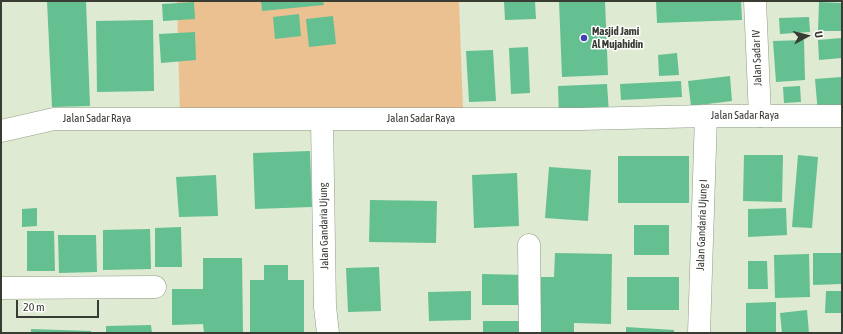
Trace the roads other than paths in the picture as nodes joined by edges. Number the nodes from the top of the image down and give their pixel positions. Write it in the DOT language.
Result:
graph roads {
  1 [pos="755,1"];
  2 [pos="706,116"];
  3 [pos="760,116"];
  4 [pos="842,116"];
  5 [pos="322,120"];
  6 [pos="1,131"];
  7 [pos="529,245"];
  8 [pos="155,287"];
  9 [pos="1,288"];
  10 [pos="328,333"];
  11 [pos="530,333"];
  12 [pos="699,333"];
  1 -- 3 [label="street, Jalan Sadar IV"];
  2 -- 3 [label="street, Jalan Sadar Raya"];
  2 -- 5 [label="street, Jalan Sadar Raya"];
  2 -- 12 [label="street, Jalan Gandaria Ujung I"];
  3 -- 4 [label="street, Jalan Sadar Raya"];
  5 -- 6 [label="street, Jalan Sadar Raya"];
  5 -- 10 [label="street, Jalan Gandaria Ujung"];
  7 -- 11 [label="street"];
  8 -- 9 [label="street"];
}
